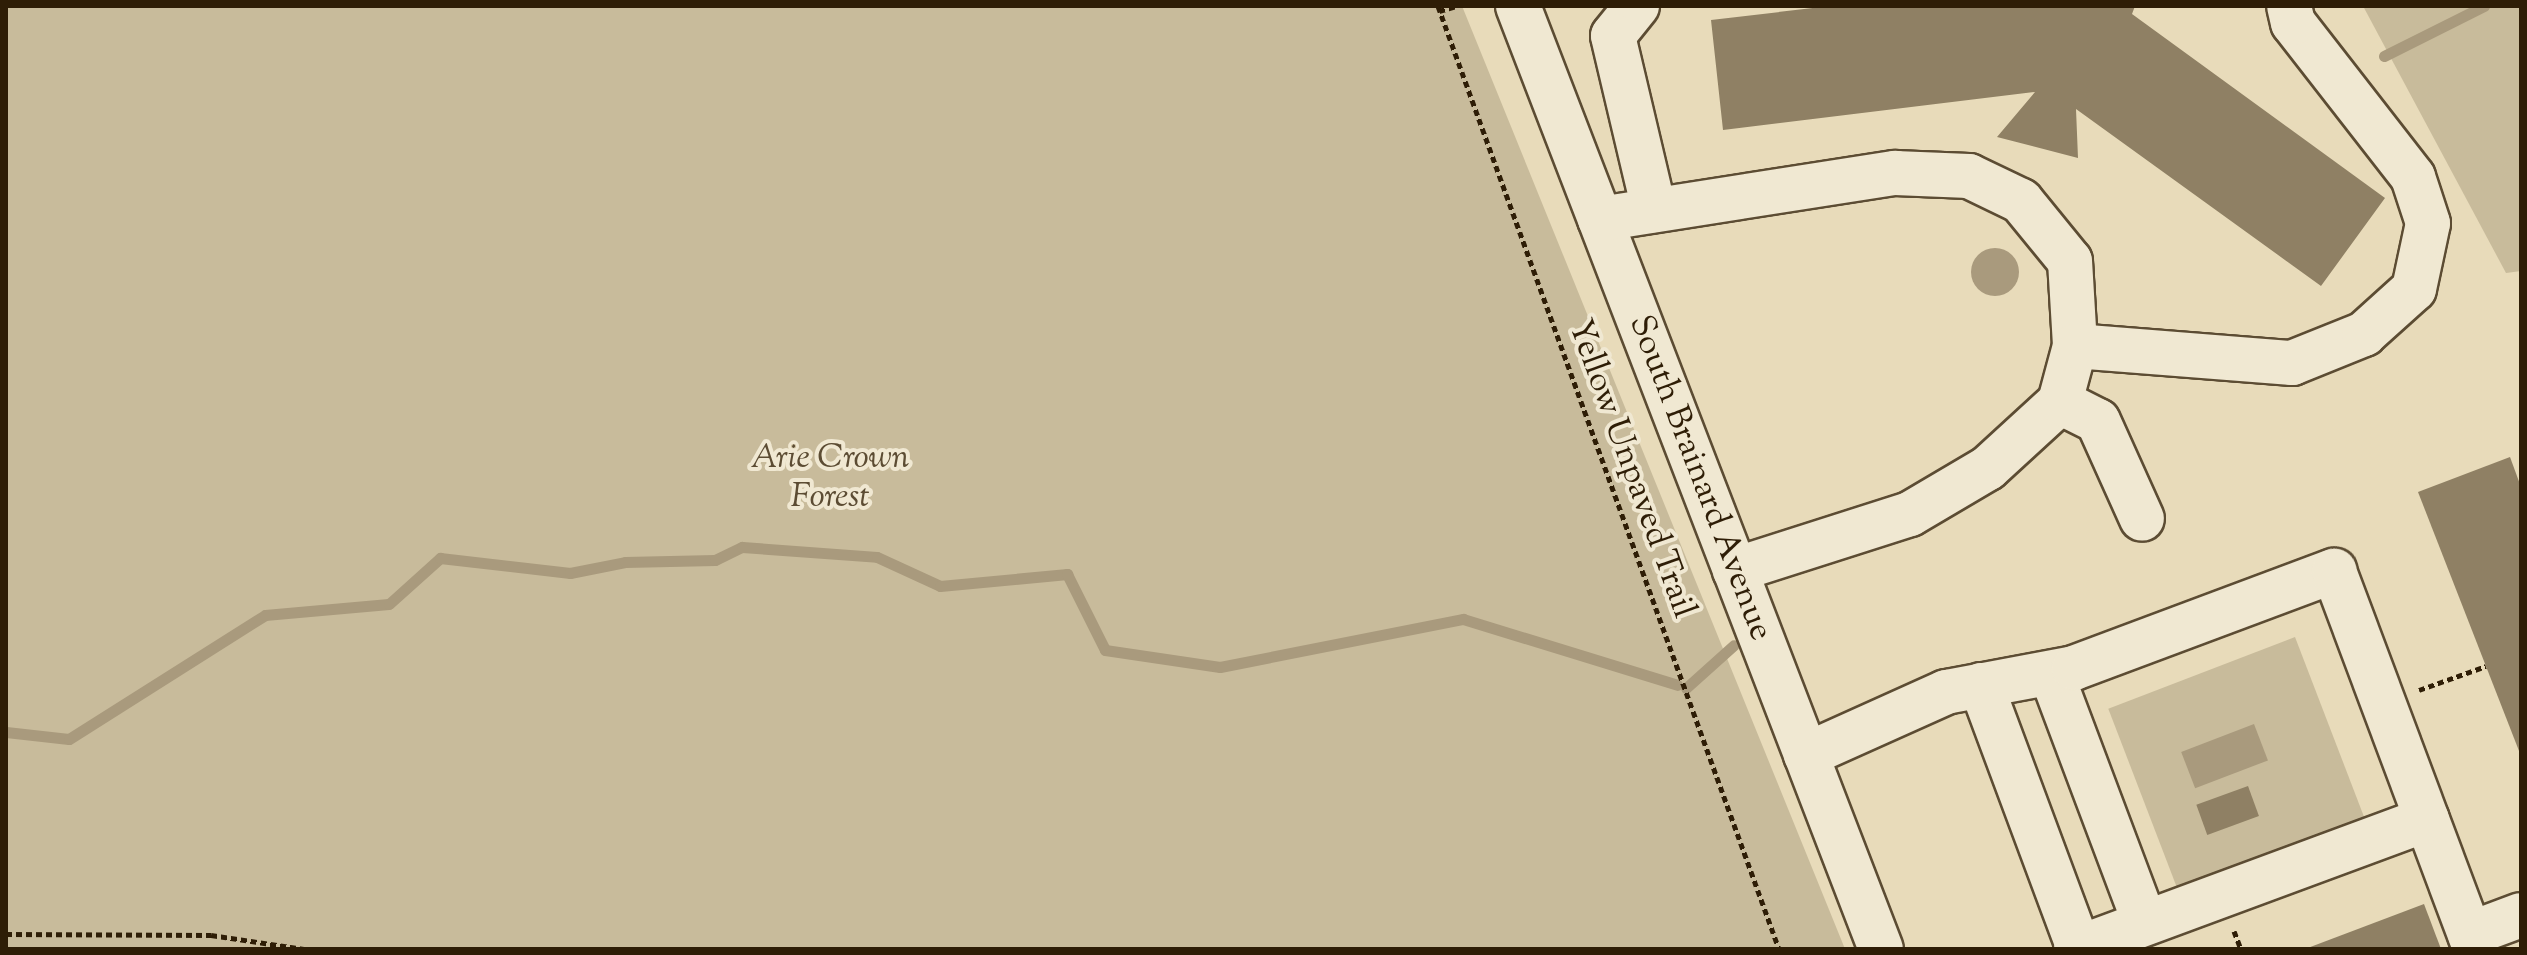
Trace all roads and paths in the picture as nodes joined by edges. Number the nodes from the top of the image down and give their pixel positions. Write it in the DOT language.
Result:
graph roads {
  1 [pos="1456,6"];
  2 [pos="1518,6"];
  3 [pos="1637,6"];
  4 [pos="2289,6"];
  5 [pos="1438,8"];
  6 [pos="1654,210"];
  7 [pos="1600,219"];
  8 [pos="2075,346"];
  9 [pos="2060,402"];
  10 [pos="2142,519"];
  11 [pos="1735,570"];
  12 [pos="2486,666"];
  13 [pos="2051,673"];
  14 [pos="1981,685"];
  15 [pos="2384,704"];
  16 [pos="1806,755"];
  17 [pos="2427,819"];
  18 [pos="2521,915"];
  19 [pos="2145,923"];
  20 [pos="6,934"];
  21 [pos="2472,942"];
  22 [pos="2078,948"];
  23 [pos="304,949"];
  24 [pos="1779,949"];
  25 [pos="1881,949"];
  1 -- 5 [label="path"];
  2 -- 7 [label="street, South Brainard Avenue"];
  3 -- 6 [label="street"];
  4 -- 8 [label="street"];
  5 -- 24 [label="path, Yellow Unpaved Trail"];
  6 -- 7 [label="street"];
  6 -- 8 [label="street"];
  7 -- 11 [label="street, South Brainard Avenue"];
  8 -- 9 [label="street"];
  9 -- 10 [label="street"];
  9 -- 11 [label="street"];
  11 -- 16 [label="street, South Brainard Avenue"];
  12 -- 15 [label="path"];
  13 -- 14 [label="street"];
  13 -- 15 [label="street"];
  13 -- 19 [label="street"];
  14 -- 16 [label="street"];
  14 -- 22 [label="street"];
  15 -- 17 [label="street"];
  16 -- 25 [label="street, South Brainard Avenue"];
  17 -- 19 [label="street"];
  17 -- 21 [label="street"];
  18 -- 21 [label="street"];
  19 -- 22 [label="street"];
  20 -- 23 [label="path"];
}
